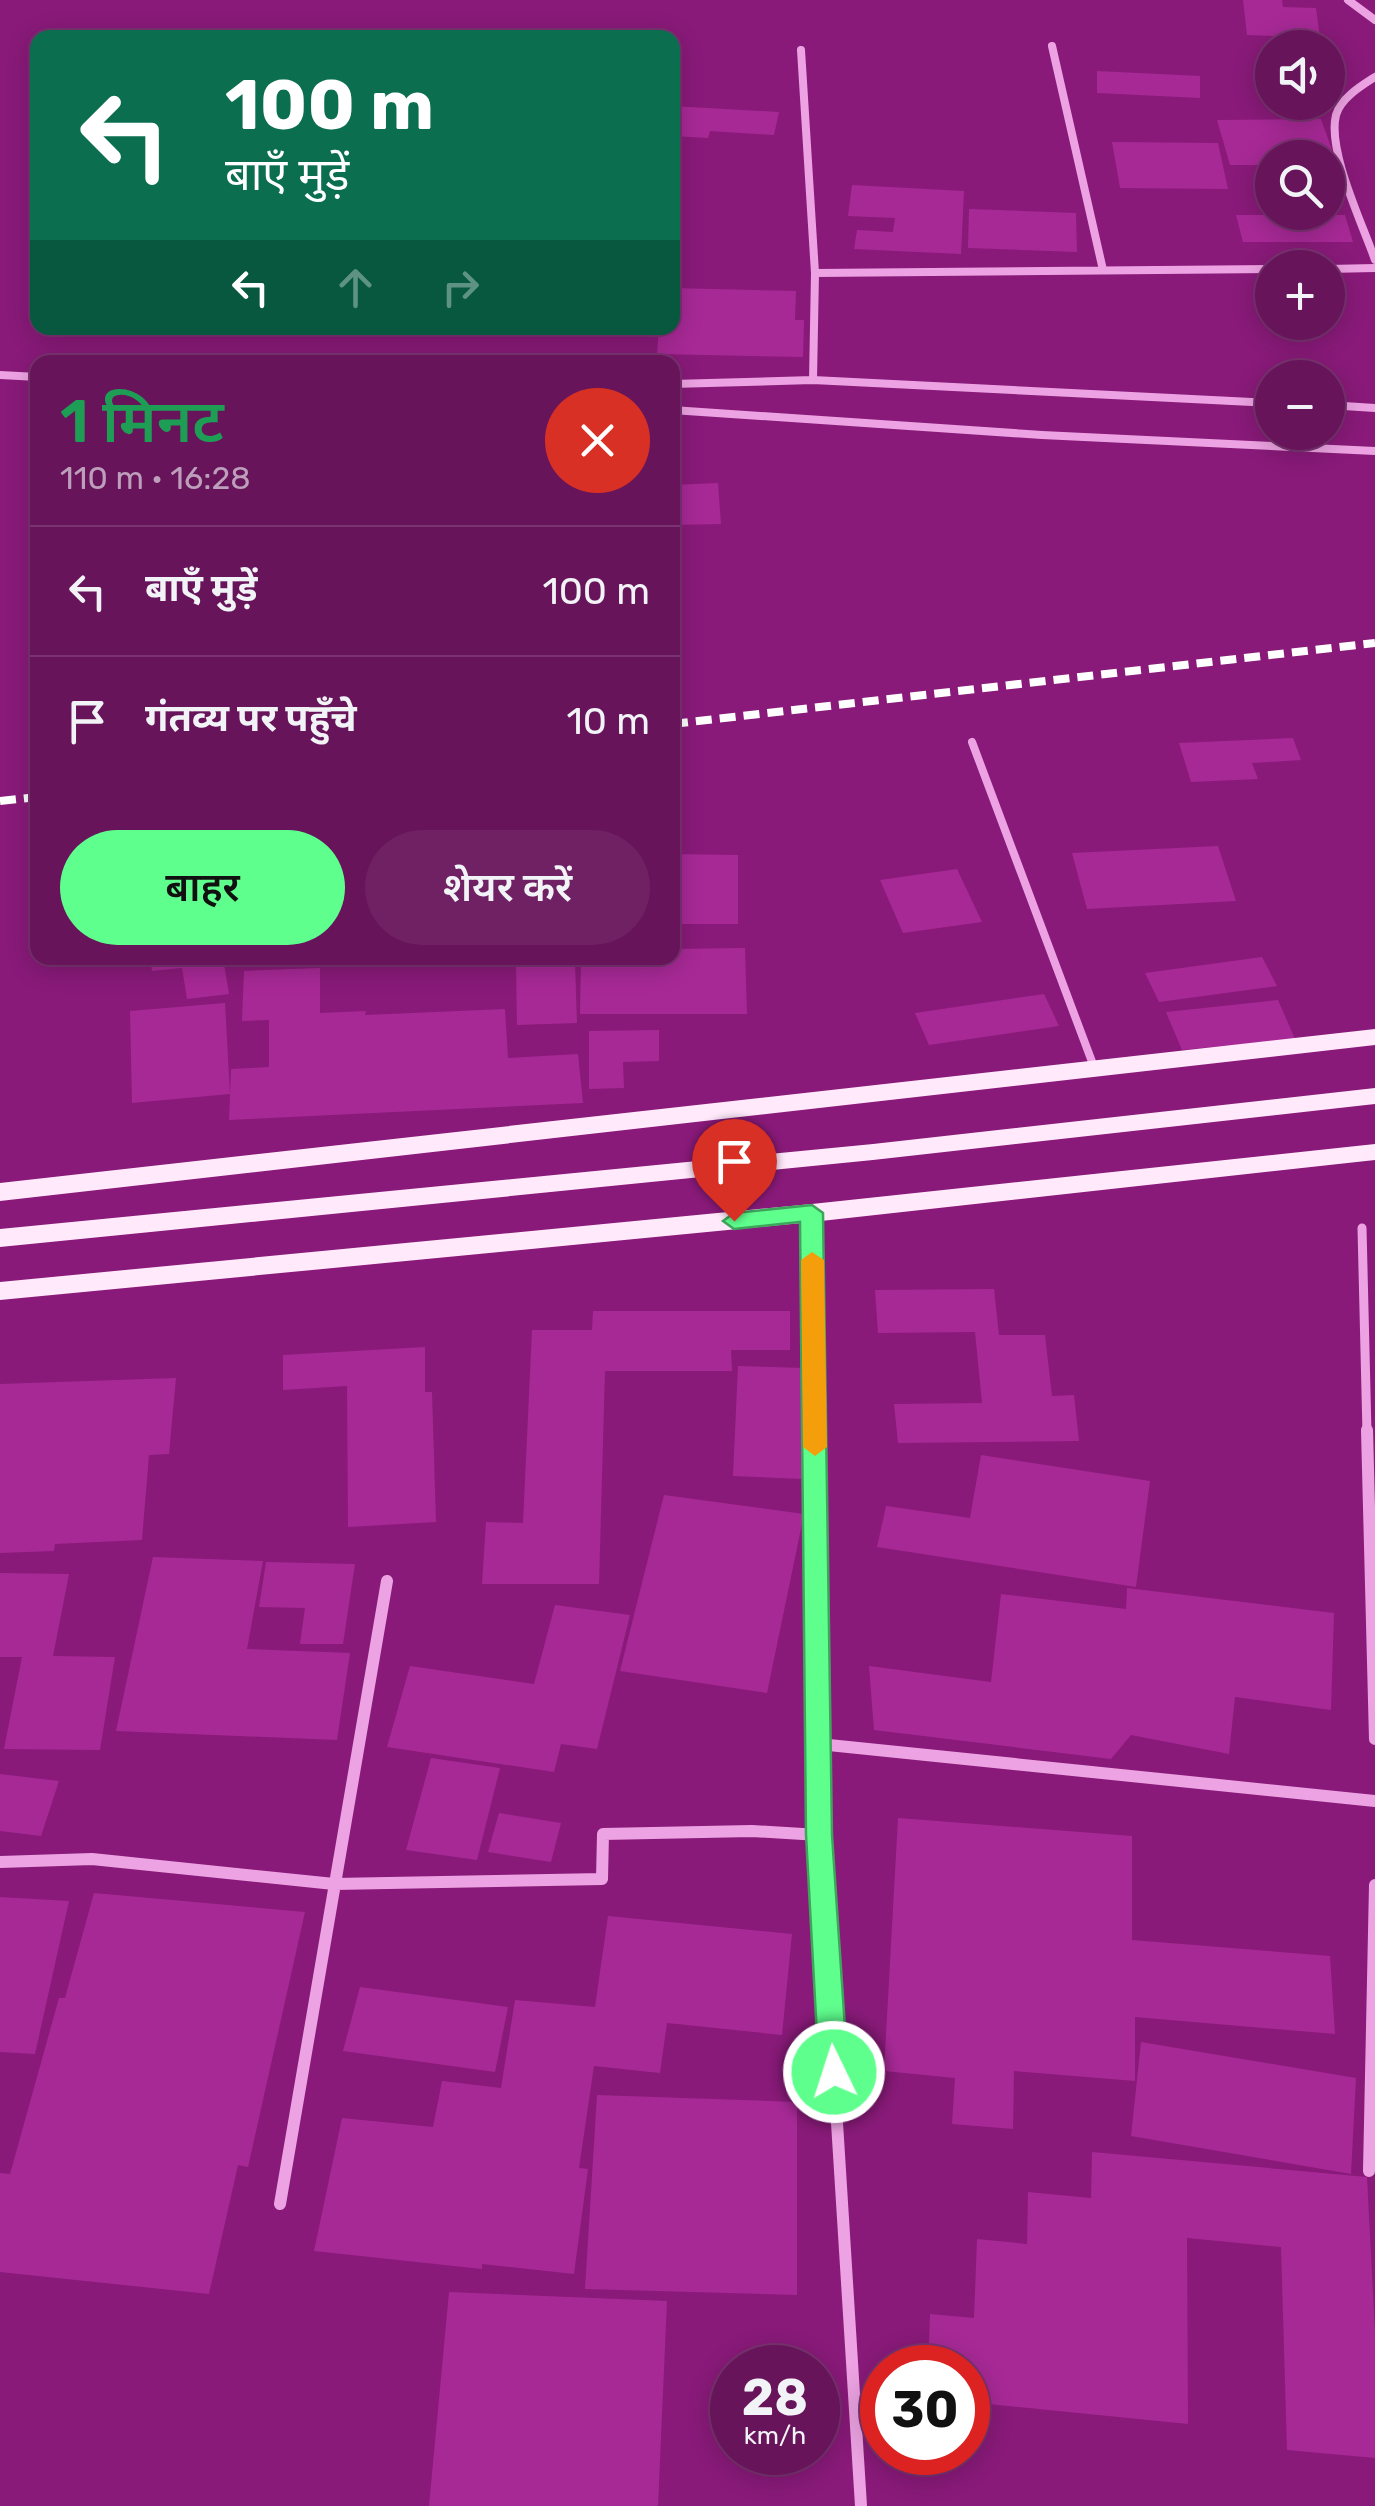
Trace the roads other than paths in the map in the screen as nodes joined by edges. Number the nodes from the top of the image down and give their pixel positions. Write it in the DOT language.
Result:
graph roads {
  1 [pos="1348,0"];
  2 [pos="1375,20"];
  3 [pos="1052,46"];
  4 [pos="801,50"];
  5 [pos="1375,78"];
  6 [pos="1375,260"];
  7 [pos="1375,268"];
  8 [pos="1255,269"];
  9 [pos="1345,269"];
  10 [pos="1103,270"];
  11 [pos="815,273"];
  12 [pos="0,375"];
  13 [pos="30,376"];
  14 [pos="814,380"];
  15 [pos="680,384"];
  16 [pos="1255,401"];
  17 [pos="1345,406"];
  18 [pos="1375,408"];
  19 [pos="680,411"];
  20 [pos="1375,451"];
  21 [pos="972,742"];
  22 [pos="1375,1037"];
  23 [pos="1094,1067"];
  24 [pos="1375,1096"];
  25 [pos="1375,1152"];
  26 [pos="0,1192"];
  27 [pos="812,1213"];
  28 [pos="1362,1228"];
  29 [pos="0,1238"];
  30 [pos="0,1291"];
  31 [pos="387,1581"];
  32 [pos="1375,1739"];
  33 [pos="818,1744"];
  34 [pos="1375,1801"];
  35 [pos="819,1835"];
  36 [pos="0,1862"];
  37 [pos="334,1884"];
  38 [pos="1375,1885"];
  39 [pos="1370,2171"];
  40 [pos="280,2204"];
  41 [pos="861,2506"];
  1 -- 2 [label="street"];
  3 -- 10 [label="street"];
  4 -- 11 [label="street"];
  5 -- 6 [label="street"];
  7 -- 9 [label="street"];
  8 -- 10 [label="street"];
  10 -- 11 [label="street"];
  11 -- 14 [label="street"];
  12 -- 13 [label="street"];
  14 -- 15 [label="street"];
  14 -- 16 [label="street"];
  17 -- 18 [label="street"];
  19 -- 20 [label="street"];
  21 -- 23 [label="lane"];
  22 -- 23 [label="main road"];
  23 -- 26 [label="main road"];
  24 -- 29 [label="main road"];
  25 -- 27 [label="main road"];
  27 -- 30 [label="main road"];
  27 -- 33 [label="street"];
  28 -- 32 [label="street"];
  31 -- 37 [label="street"];
  33 -- 34 [label="street"];
  33 -- 35 [label="street"];
  35 -- 37 [label="street"];
  35 -- 41 [label="street"];
  36 -- 37 [label="street"];
  37 -- 40 [label="street"];
  38 -- 39 [label="street"];
}
